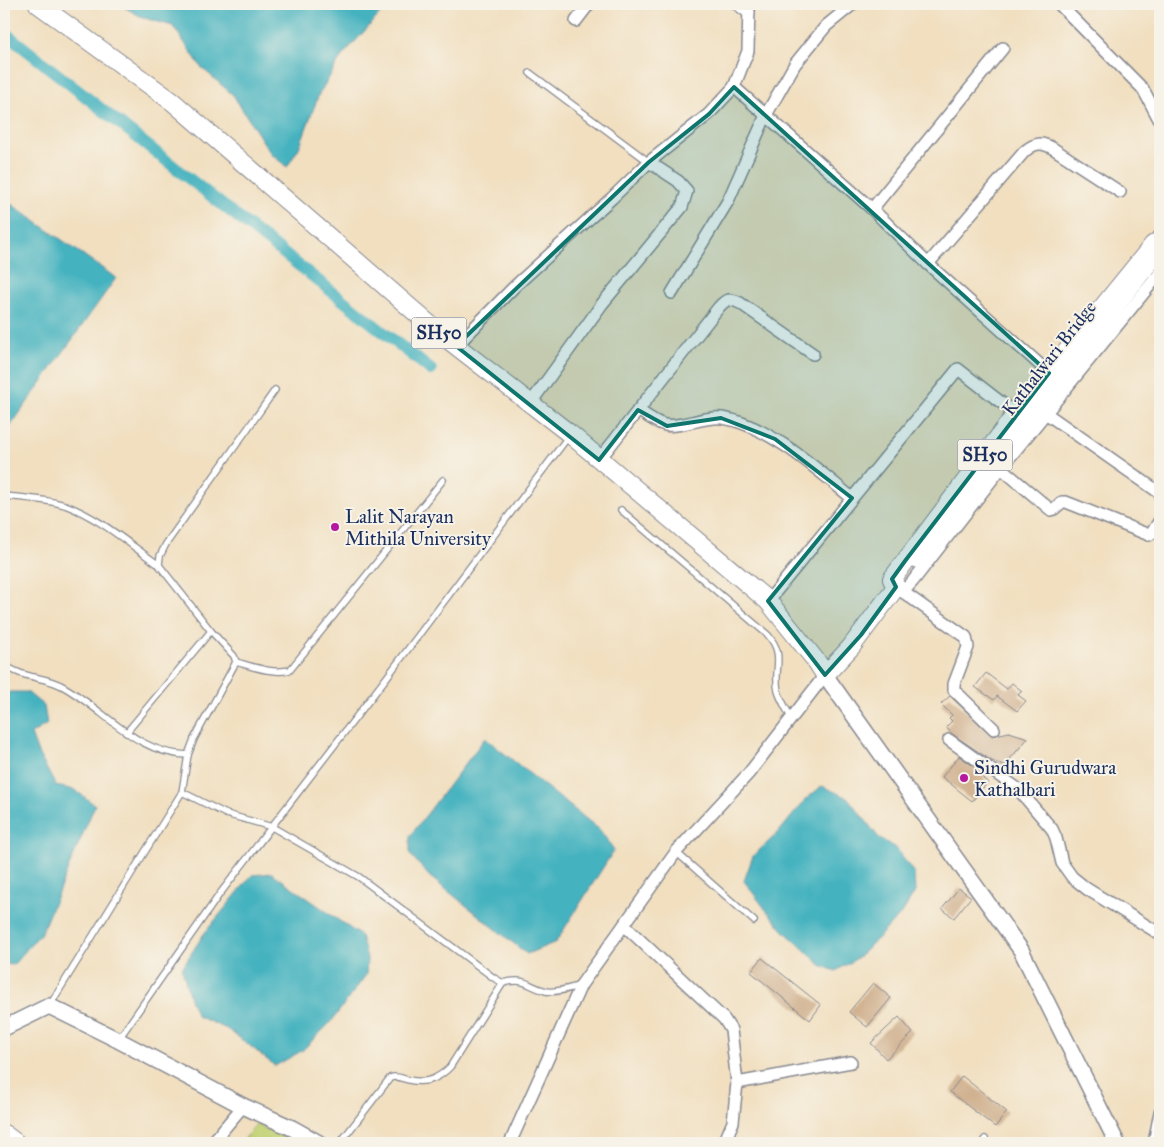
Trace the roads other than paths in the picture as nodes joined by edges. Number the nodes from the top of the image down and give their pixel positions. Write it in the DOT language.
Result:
graph roads {
  1 [pos="38,4"];
  2 [pos="589,4"];
  3 [pos="737,4"];
  4 [pos="853,4"];
  5 [pos="1060,4"];
  6 [pos="749,8"];
  7 [pos="576,21"];
  8 [pos="1003,48"];
  9 [pos="530,73"];
  10 [pos="734,87"];
  11 [pos="766,115"];
  12 [pos="1160,121"];
  13 [pos="649,162"];
  14 [pos="1120,192"];
  15 [pos="872,209"];
  16 [pos="1160,240"];
  17 [pos="1160,251"];
  18 [pos="928,264"];
  19 [pos="1160,273"];
  20 [pos="672,293"];
  21 [pos="456,346"];
  22 [pos="813,354"];
  23 [pos="1049,373"];
  24 [pos="275,390"];
  25 [pos="530,404"];
  26 [pos="638,410"];
  27 [pos="1016,414"];
  28 [pos="1047,414"];
  29 [pos="570,434"];
  30 [pos="599,460"];
  31 [pos="1001,468"];
  32 [pos="443,480"];
  33 [pos="1160,493"];
  34 [pos="4,496"];
  35 [pos="852,498"];
  36 [pos="621,510"];
  37 [pos="1160,520"];
  38 [pos="159,565"];
  39 [pos="899,589"];
  40 [pos="768,601"];
  41 [pos="211,632"];
  42 [pos="236,662"];
  43 [pos="4,664"];
  44 [pos="825,675"];
  45 [pos="792,720"];
  46 [pos="994,729"];
  47 [pos="126,732"];
  48 [pos="950,740"];
  49 [pos="188,755"];
  50 [pos="182,792"];
  51 [pos="272,827"];
  52 [pos="676,852"];
  53 [pos="754,921"];
  54 [pos="624,925"];
  55 [pos="1160,934"];
  56 [pos="503,983"];
  57 [pos="582,985"];
  58 [pos="49,1006"];
  59 [pos="4,1028"];
  60 [pos="118,1040"];
  61 [pos="851,1062"];
  62 [pos="737,1083"];
  63 [pos="243,1106"];
  64 [pos="1160,1112"];
  65 [pos="4,1134"];
  66 [pos="16,1143"];
  67 [pos="212,1143"];
  68 [pos="319,1143"];
  69 [pos="340,1143"];
  70 [pos="510,1143"];
  71 [pos="724,1143"];
  72 [pos="1117,1143"];
  73 [pos="1154,1143"];
  1 -- 21 [label="main road, SH50"];
  2 -- 7 [label="street"];
  3 -- 6 [label="street"];
  4 -- 11 [label="street"];
  5 -- 12 [label="street"];
  6 -- 10 [label="street"];
  8 -- 15 [label="street"];
  9 -- 13 [label="lane"];
  10 -- 11 [label="street"];
  10 -- 13 [label="street"];
  11 -- 15 [label="street"];
  11 -- 20 [label="street"];
  13 -- 21 [label="street"];
  13 -- 25 [label="street"];
  14 -- 18 [label="street"];
  15 -- 18 [label="street"];
  16 -- 23 [label="main road, SH50"];
  17 -- 39 [label="main road, Kathalwari Bridge"];
  18 -- 23 [label="street"];
  19 -- 28 [label="street"];
  21 -- 25 [label="main road, SH50"];
  22 -- 26 [label="street"];
  23 -- 27 [label="main road, SH50"];
  24 -- 38 [label="lane"];
  25 -- 29 [label="main road, SH50"];
  26 -- 30 [label="street"];
  26 -- 35 [label="street"];
  27 -- 35 [label="street"];
  27 -- 39 [label="main road, SH50"];
  28 -- 31 [label="street"];
  28 -- 33 [label="street"];
  29 -- 30 [label="main road, SH50"];
  29 -- 51 [label="lane"];
  30 -- 40 [label="main road, SH50"];
  31 -- 37 [label="street"];
  31 -- 39 [label="street"];
  32 -- 42 [label="lane"];
  34 -- 38 [label="lane"];
  35 -- 40 [label="street"];
  36 -- 45 [label="lane"];
  38 -- 41 [label="lane"];
  39 -- 44 [label="main road, SH50"];
  39 -- 46 [label="street"];
  40 -- 44 [label="main road, SH50"];
  41 -- 42 [label="lane"];
  41 -- 47 [label="lane"];
  42 -- 49 [label="lane"];
  43 -- 47 [label="lane"];
  44 -- 45 [label="street"];
  44 -- 72 [label="main road"];
  45 -- 52 [label="street"];
  47 -- 49 [label="lane"];
  48 -- 55 [label="street"];
  49 -- 50 [label="lane"];
  50 -- 51 [label="lane"];
  50 -- 58 [label="lane"];
  51 -- 56 [label="lane"];
  51 -- 60 [label="lane"];
  52 -- 53 [label="lane"];
  52 -- 54 [label="street"];
  54 -- 57 [label="street"];
  54 -- 62 [label="street"];
  56 -- 57 [label="lane"];
  56 -- 69 [label="lane"];
  57 -- 70 [label="street"];
  58 -- 59 [label="main road"];
  58 -- 60 [label="main road"];
  60 -- 63 [label="main road"];
  61 -- 62 [label="street"];
  62 -- 71 [label="street"];
  63 -- 67 [label="street"];
  63 -- 68 [label="main road"];
  64 -- 73 [label="street"];
  65 -- 66 [label="main road"];
}
